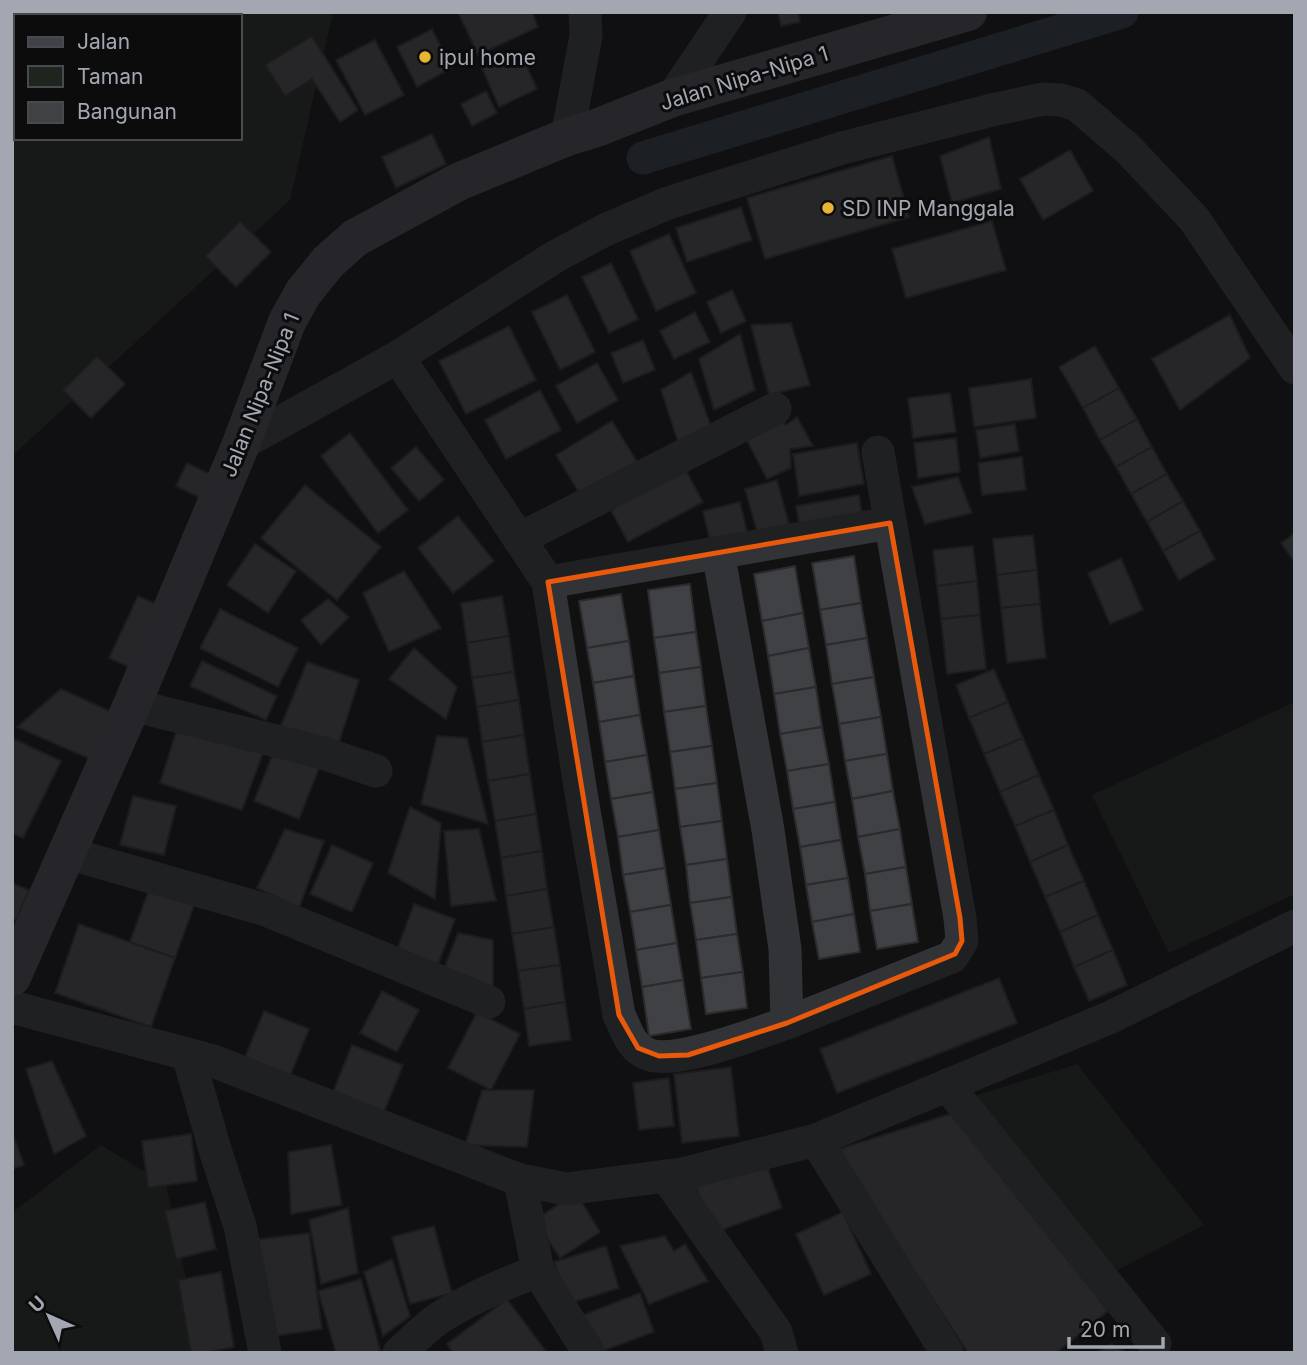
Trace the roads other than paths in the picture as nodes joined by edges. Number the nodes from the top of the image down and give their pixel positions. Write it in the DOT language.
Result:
graph roads {
  1 [pos="585,12"];
  2 [pos="730,12"];
  3 [pos="968,12"];
  4 [pos="672,97"];
  5 [pos="567,137"];
  6 [pos="398,357"];
  7 [pos="1295,368"];
  8 [pos="775,409"];
  9 [pos="241,444"];
  10 [pos="878,452"];
  11 [pos="890,523"];
  12 [pos="519,539"];
  13 [pos="718,552"];
  14 [pos="548,582"];
  15 [pos="132,705"];
  16 [pos="376,771"];
  17 [pos="67,853"];
  18 [pos="1295,926"];
  19 [pos="12,977"];
  20 [pos="489,1002"];
  21 [pos="12,1007"];
  22 [pos="787,1023"];
  23 [pos="188,1055"];
  24 [pos="947,1084"];
  25 [pos="816,1140"];
  26 [pos="666,1176"];
  27 [pos="520,1181"];
  28 [pos="538,1271"];
  29 [pos="1155,1344"];
  30 [pos="265,1353"];
  31 [pos="399,1353"];
  32 [pos="589,1353"];
  33 [pos="782,1353"];
  34 [pos="947,1353"];
  1 -- 5 [label="street"];
  2 -- 4 [label="street"];
  3 -- 4 [label="street, Jalan Nipa-Nipa 1"];
  4 -- 5 [label="street, Jalan Nipa-Nipa 1"];
  5 -- 9 [label="street, Jalan Nipa-Nipa 1"];
  6 -- 7 [label="street"];
  6 -- 9 [label="street"];
  6 -- 12 [label="street"];
  8 -- 12 [label="street"];
  9 -- 15 [label="street, Jalan Nipa-Nipa 1"];
  10 -- 11 [label="street"];
  11 -- 13 [label="street"];
  11 -- 22 [label="street"];
  12 -- 14 [label="street"];
  13 -- 14 [label="street"];
  13 -- 22 [label="street"];
  14 -- 22 [label="street"];
  15 -- 16 [label="street"];
  15 -- 17 [label="street, Jalan Nipa-Nipa 1"];
  17 -- 19 [label="street, Jalan Nipa-Nipa 1"];
  17 -- 20 [label="street"];
  18 -- 24 [label="street"];
  21 -- 23 [label="street"];
  23 -- 27 [label="street"];
  23 -- 30 [label="street"];
  24 -- 25 [label="street"];
  24 -- 29 [label="street"];
  25 -- 26 [label="street"];
  25 -- 34 [label="street"];
  26 -- 27 [label="street"];
  26 -- 33 [label="street"];
  27 -- 28 [label="street"];
  28 -- 31 [label="street"];
  28 -- 32 [label="street"];
}
